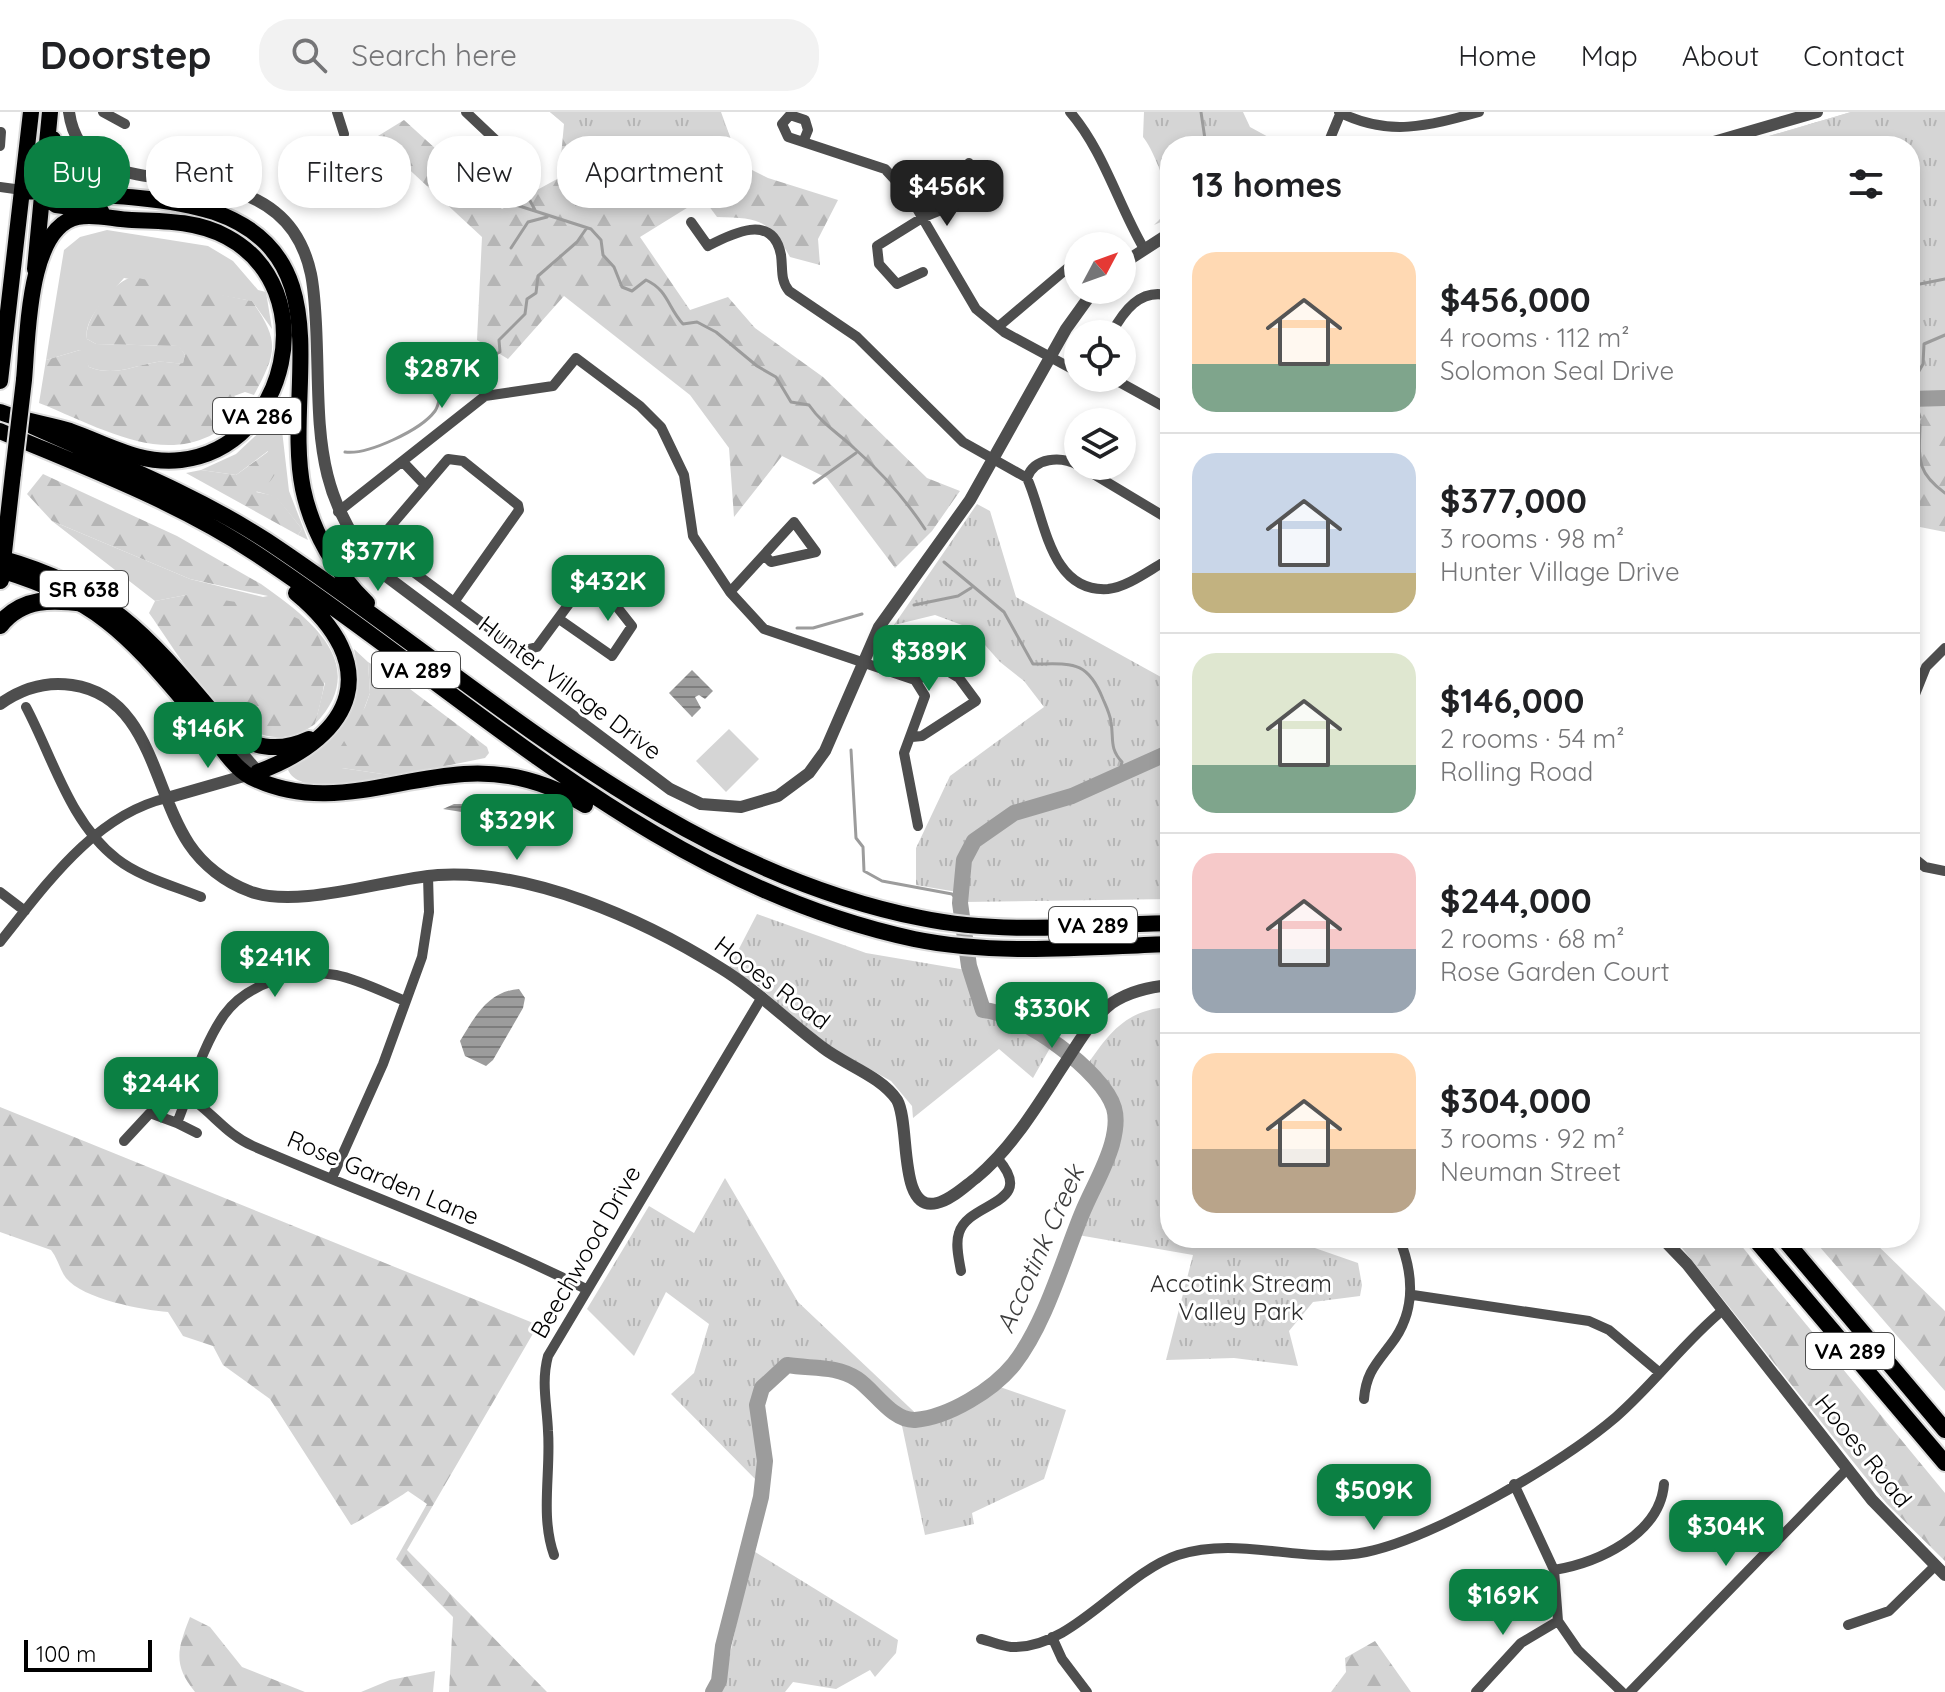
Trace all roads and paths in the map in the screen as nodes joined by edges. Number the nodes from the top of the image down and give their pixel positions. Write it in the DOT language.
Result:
graph roads {
  1 [pos="31,112"];
  2 [pos="50,112"];
  3 [pos="69,112"];
  4 [pos="103,112"];
  5 [pos="337,112"];
  6 [pos="466,112"];
  7 [pos="1070,112"];
  8 [pos="1340,112"];
  9 [pos="1479,112"];
  10 [pos="1817,112"];
  11 [pos="125,124"];
  12 [pos="1,132"];
  13 [pos="344,134"];
  14 [pos="48,136"];
  15 [pos="53,136"];
  16 [pos="491,136"];
  17 [pos="1331,136"];
  18 [pos="1734,136"];
  19 [pos="804,140"];
  20 [pos="0,146"];
  21 [pos="969,163"];
  22 [pos="0,187"];
  23 [pos="22,190"];
  24 [pos="130,201"];
  25 [pos="41,208"];
  26 [pos="76,208"];
  27 [pos="922,218"];
  28 [pos="164,221"];
  29 [pos="691,222"];
  30 [pos="1160,238"];
  31 [pos="1143,247"];
  32 [pos="1136,253"];
  33 [pos="1064,271"];
  34 [pos="923,272"];
  35 [pos="33,294"];
  36 [pos="1160,295"];
  37 [pos="1083,304"];
  38 [pos="1120,320"];
  39 [pos="998,327"];
  40 [pos="1051,358"];
  41 [pos="1064,365"];
  42 [pos="1,376"];
  43 [pos="1136,391"];
  44 [pos="1160,404"];
  45 [pos="2,413"];
  46 [pos="0,431"];
  47 [pos="992,461"];
  48 [pos="1064,461"];
  49 [pos="403,462"];
  50 [pos="1027,478"];
  51 [pos="1103,480"];
  52 [pos="424,484"];
  53 [pos="141,491"];
  54 [pos="338,512"];
  55 [pos="1160,514"];
  56 [pos="764,555"];
  57 [pos="1160,564"];
  58 [pos="1,568"];
  59 [pos="730,592"];
  60 [pos="454,602"];
  61 [pos="85,603"];
  62 [pos="559,619"];
  63 [pos="0,625"];
  64 [pos="1945,648"];
  65 [pos="863,662"];
  66 [pos="915,680"];
  67 [pos="1920,682"];
  68 [pos="191,691"];
  69 [pos="484,697"];
  70 [pos="0,704"];
  71 [pos="26,707"];
  72 [pos="341,707"];
  73 [pos="912,737"];
  74 [pos="253,774"];
  75 [pos="167,798"];
  76 [pos="918,826"];
  77 [pos="95,837"];
  78 [pos="687,854"];
  79 [pos="1920,863"];
  80 [pos="1945,871"];
  81 [pos="428,876"];
  82 [pos="0,892"];
  83 [pos="201,897"];
  84 [pos="25,911"];
  85 [pos="1160,923"];
  86 [pos="0,942"];
  87 [pos="1160,944"];
  88 [pos="1160,986"];
  89 [pos="762,997"];
  90 [pos="405,1001"];
  91 [pos="175,1090"];
  92 [pos="188,1096"];
  93 [pos="177,1123"];
  94 [pos="197,1133"];
  95 [pos="124,1141"];
  96 [pos="998,1159"];
  97 [pos="332,1178"];
  98 [pos="1403,1248"];
  99 [pos="1670,1248"];
  100 [pos="1762,1248"];
  101 [pos="1791,1248"];
  102 [pos="961,1271"];
  103 [pos="586,1289"];
  104 [pos="1413,1295"];
  105 [pos="1723,1310"];
  106 [pos="1660,1373"];
  107 [pos="1364,1399"];
  108 [pos="1945,1430"];
  109 [pos="1945,1463"];
  110 [pos="1847,1469"];
  111 [pos="1514,1484"];
  112 [pos="1664,1484"];
  113 [pos="554,1555"];
  114 [pos="1554,1570"];
  115 [pos="1940,1570"];
  116 [pos="1558,1621"];
  117 [pos="1848,1625"];
  118 [pos="1052,1637"];
  119 [pos="981,1639"];
  120 [pos="1087,1692"];
  121 [pos="1476,1692"];
  122 [pos="1622,1692"];
  123 [pos="1630,1692"];
  1 -- 23 [label="main road"];
  2 -- 14 [label="main road"];
  2 -- 15 [label="main road"];
  3 -- 54 [label="street, Hunter Village Drive"];
  4 -- 11 [label="street"];
  5 -- 13 [label="street"];
  6 -- 16 [label="street"];
  7 -- 31 [label="street"];
  8 -- 9 [label="street"];
  8 -- 17 [label="street"];
  10 -- 18 [label="street"];
  12 -- 20 [label="street"];
  19 -- 27 [label="street"];
  21 -- 27 [label="street"];
  22 -- 23 [label="street"];
  23 -- 42 [label="main road"];
  24 -- 69 [label="main road"];
  25 -- 35 [label="main road"];
  26 -- 28 [label="main road"];
  27 -- 34 [label="street"];
  27 -- 39 [label="street"];
  28 -- 35 [label="main road, VA 286"];
  28 -- 45 [label="main road, VA 286"];
  29 -- 47 [label="street"];
  30 -- 31 [label="street"];
  31 -- 32 [label="street"];
  33 -- 39 [label="street"];
  35 -- 58 [label="main road, VA 286, bridge"];
  36 -- 38 [label="street"];
  37 -- 40 [label="street, Hunter Village Drive"];
  39 -- 40 [label="street"];
  40 -- 41 [label="street"];
  40 -- 47 [label="street, Hunter Village Drive"];
  43 -- 44 [label="street"];
  45 -- 69 [label="main road, VA 289"];
  46 -- 53 [label="main road, VA 289"];
  47 -- 50 [label="street"];
  47 -- 65 [label="street, Hunter Village Drive"];
  48 -- 50 [label="street"];
  49 -- 52 [label="street"];
  49 -- 54 [label="street"];
  49 -- 59 [label="street"];
  50 -- 57 [label="street"];
  51 -- 55 [label="street"];
  52 -- 60 [label="street"];
  52 -- 60 [label="street"];
  53 -- 72 [label="main road"];
  53 -- 78 [label="main road, VA 289"];
  54 -- 65 [label="street, Hunter Village Drive"];
  56 -- 56 [label="street"];
  56 -- 59 [label="street"];
  58 -- 61 [label="main road, SR 638"];
  58 -- 68 [label="main road, SR 638"];
  59 -- 65 [label="street"];
  60 -- 62 [label="street"];
  61 -- 63 [label="highway"];
  61 -- 74 [label="main road, SR 638"];
  62 -- 62 [label="street"];
  64 -- 67 [label="street"];
  65 -- 66 [label="street"];
  66 -- 73 [label="street"];
  66 -- 73 [label="street"];
  68 -- 72 [label="main road"];
  68 -- 74 [label="street, SR 638"];
  69 -- 85 [label="main road, VA 289"];
  70 -- 75 [label="street, Hooes Road"];
  71 -- 77 [label="street"];
  72 -- 74 [label="main road"];
  73 -- 76 [label="street"];
  74 -- 75 [label="street"];
  74 -- 78 [label="main road"];
  75 -- 77 [label="street"];
  75 -- 81 [label="street, Hooes Road"];
  77 -- 83 [label="street"];
  77 -- 84 [label="street"];
  78 -- 87 [label="main road, VA 289"];
  79 -- 80 [label="street"];
  81 -- 89 [label="street, Hooes Road"];
  81 -- 90 [label="street"];
  82 -- 84 [label="street"];
  84 -- 86 [label="street"];
  88 -- 96 [label="street, Hooes Road"];
  89 -- 96 [label="street, Hooes Road"];
  89 -- 103 [label="street, Beechwood Drive"];
  90 -- 92 [label="street"];
  90 -- 97 [label="street"];
  91 -- 92 [label="street, Rose Garden Lane"];
  92 -- 93 [label="street"];
  92 -- 97 [label="street, Rose Garden Lane"];
  93 -- 94 [label="street"];
  93 -- 95 [label="street"];
  96 -- 102 [label="street"];
  97 -- 103 [label="street, Rose Garden Lane"];
  98 -- 104 [label="street"];
  99 -- 105 [label="street, Hooes Road"];
  100 -- 109 [label="main road, VA 289"];
  101 -- 108 [label="main road, VA 289"];
  103 -- 113 [label="street, Beechwood Drive"];
  104 -- 106 [label="street"];
  104 -- 107 [label="street"];
  105 -- 106 [label="street"];
  105 -- 110 [label="street, Hooes Road"];
  106 -- 111 [label="street"];
  110 -- 115 [label="street, Hooes Road"];
  110 -- 123 [label="street"];
  111 -- 114 [label="street"];
  111 -- 118 [label="street"];
  112 -- 114 [label="street"];
  114 -- 116 [label="street"];
  115 -- 117 [label="street"];
  116 -- 121 [label="street"];
  116 -- 122 [label="street"];
  118 -- 119 [label="street"];
  118 -- 120 [label="street"];
}
